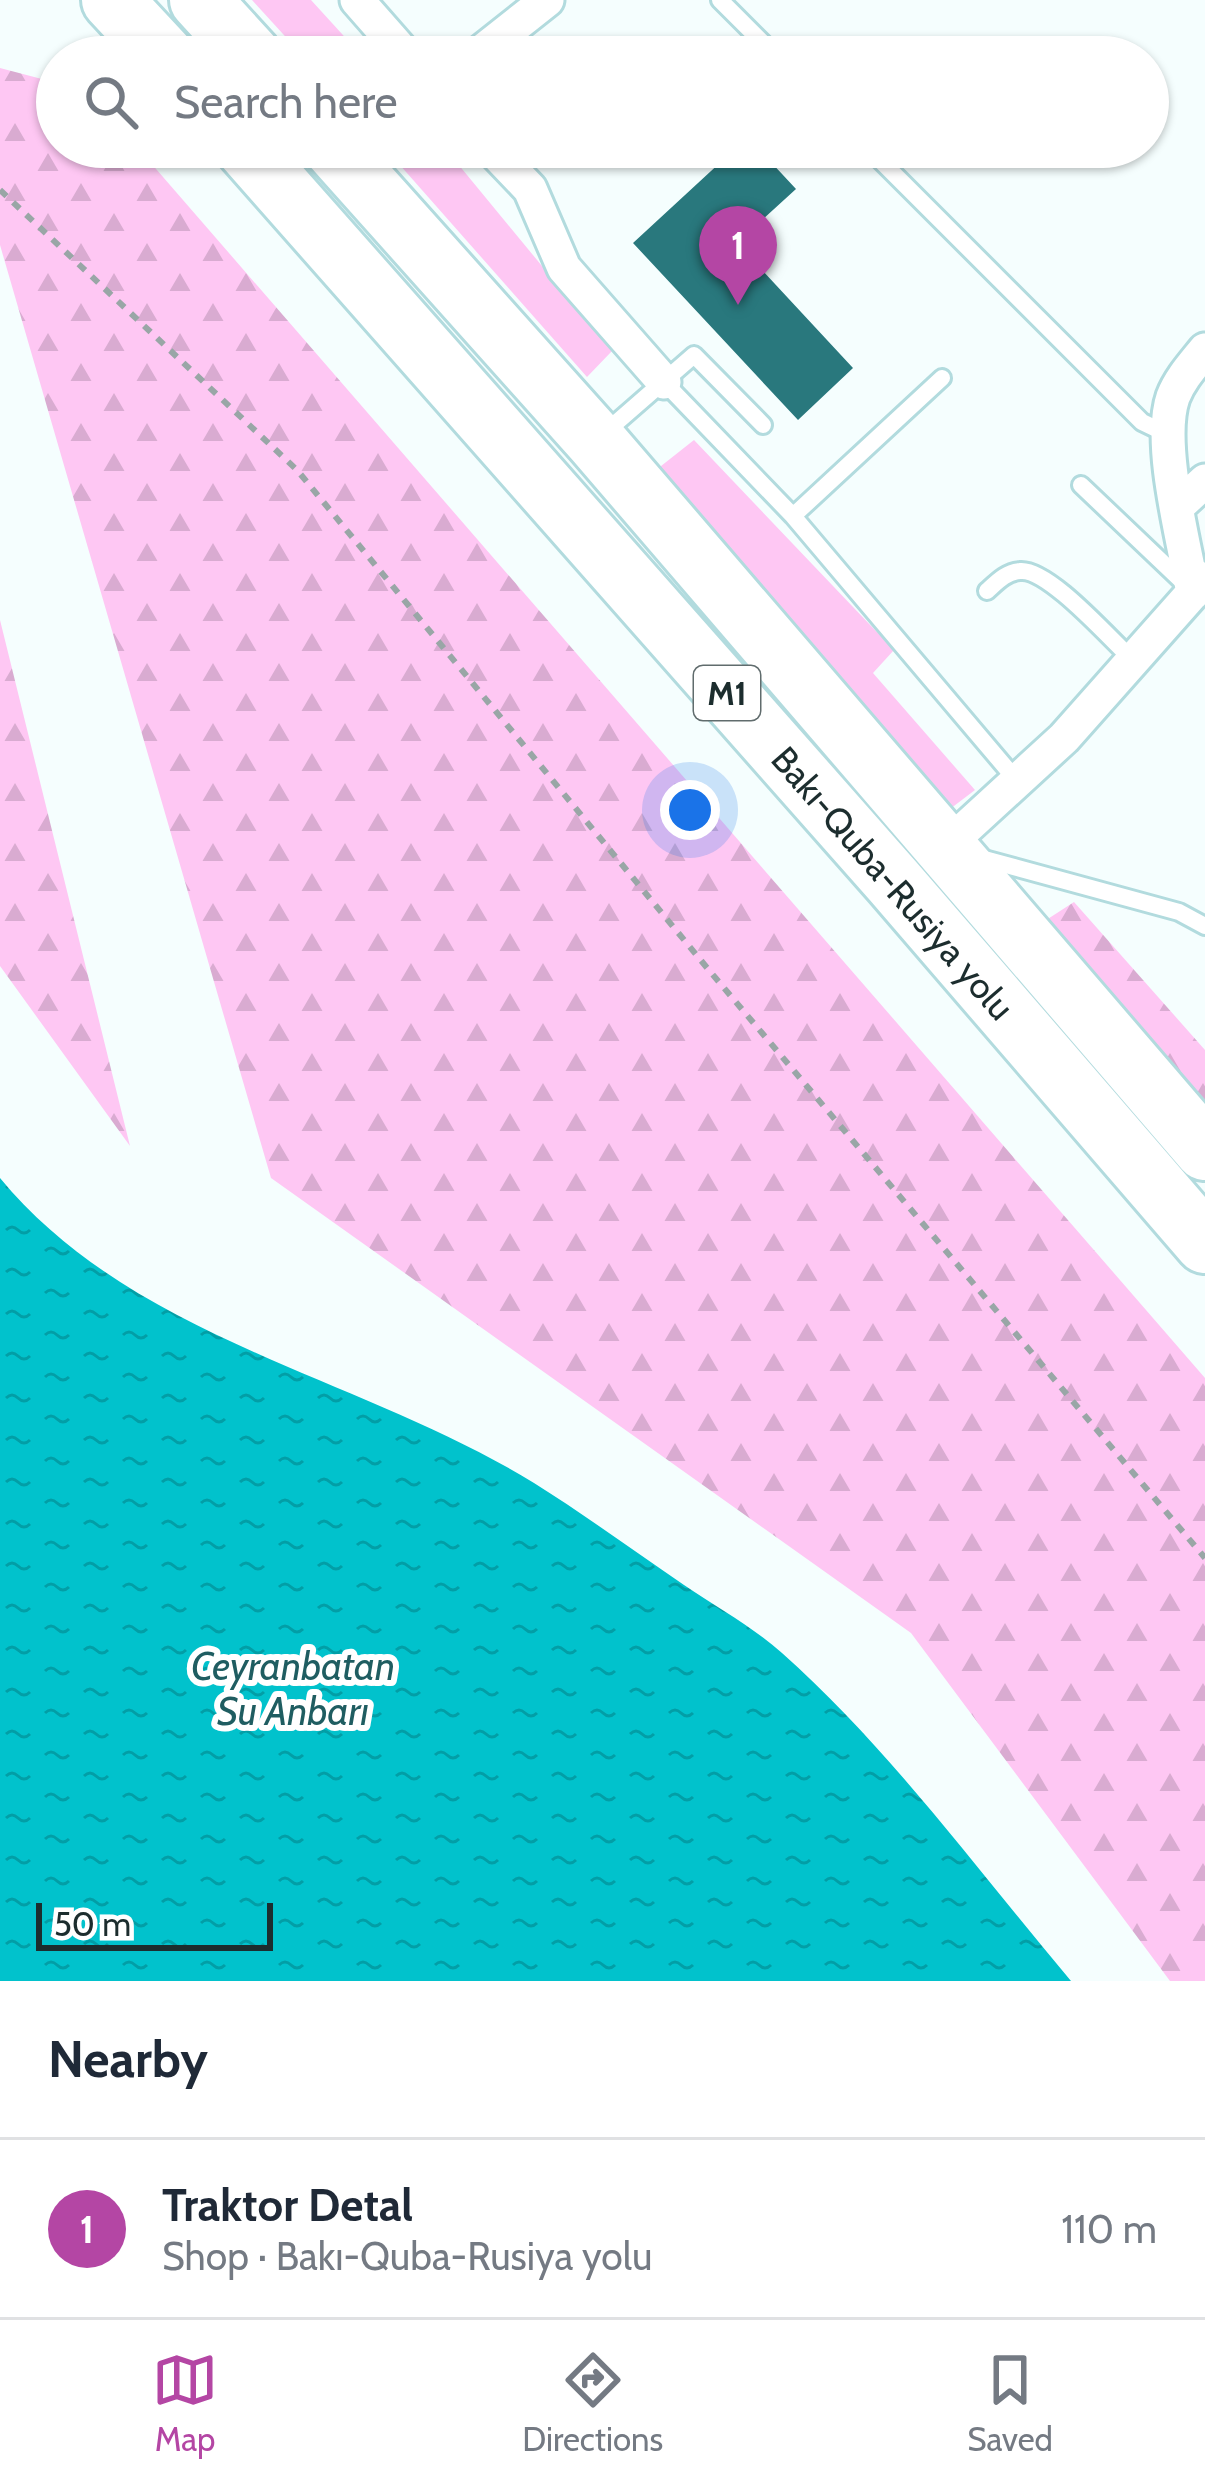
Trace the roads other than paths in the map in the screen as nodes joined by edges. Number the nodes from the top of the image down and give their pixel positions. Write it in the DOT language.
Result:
graph roads {
  1 [pos="112,0"];
  2 [pos="200,0"];
  3 [pos="357,0"];
  4 [pos="547,0"];
  5 [pos="720,0"];
  6 [pos="145,36"];
  7 [pos="233,36"];
  8 [pos="389,36"];
  9 [pos="502,36"];
  10 [pos="756,36"];
  11 [pos="264,168"];
  12 [pos="352,168"];
  13 [pos="510,168"];
  14 [pos="888,168"];
  15 [pos="1205,350"];
  16 [pos="942,378"];
  17 [pos="664,382"];
  18 [pos="763,425"];
  19 [pos="1167,434"];
  20 [pos="596,440"];
  21 [pos="1205,482"];
  22 [pos="1082,485"];
  23 [pos="1178,506"];
  24 [pos="794,516"];
  25 [pos="1199,586"];
  26 [pos="987,591"];
  27 [pos="1132,658"];
  28 [pos="1018,783"];
  29 [pos="944,848"];
  30 [pos="1205,926"];
  31 [pos="1205,1150"];
  32 [pos="1205,1243"];
  1 -- 6 [label="highway"];
  2 -- 7 [label="highway"];
  3 -- 8 [label="street"];
  4 -- 9 [label="street"];
  5 -- 10 [label="lane"];
  11 -- 32 [label="highway, Bakı-Quba-Rusiya yolu / M1"];
  12 -- 20 [label="highway, Bakı-Quba-Rusiya yolu / M1"];
  13 -- 17 [label="street"];
  14 -- 19 [label="lane"];
  15 -- 19 [label="street"];
  16 -- 24 [label="lane"];
  17 -- 18 [label="lane"];
  17 -- 20 [label="lane"];
  17 -- 24 [label="lane"];
  19 -- 23 [label="street"];
  20 -- 29 [label="highway, Bakı-Quba-Rusiya yolu / M1"];
  21 -- 23 [label="street"];
  22 -- 25 [label="lane"];
  23 -- 25 [label="street"];
  24 -- 28 [label="lane"];
  25 -- 27 [label="street"];
  26 -- 27 [label="lane"];
  27 -- 28 [label="street"];
  28 -- 29 [label="street"];
  29 -- 30 [label="lane"];
  29 -- 31 [label="highway, Bakı-Quba-Rusiya yolu / M1"];
}
